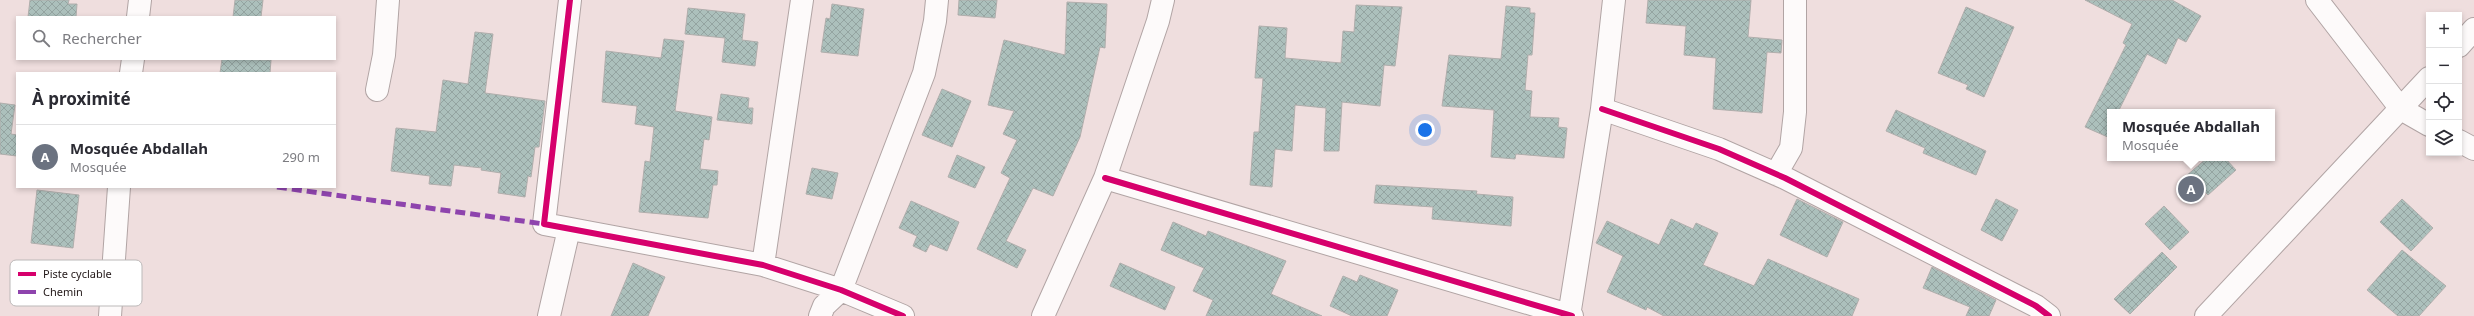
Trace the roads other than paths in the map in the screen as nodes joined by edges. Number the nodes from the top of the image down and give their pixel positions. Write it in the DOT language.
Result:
graph roads {
  1 [pos="140,0"];
  2 [pos="388,0"];
  3 [pos="570,0"];
  4 [pos="802,0"];
  5 [pos="937,0"];
  6 [pos="1163,0"];
  7 [pos="1614,0"];
  8 [pos="1795,0"];
  9 [pos="2317,0"];
  10 [pos="138,16"];
  11 [pos="2474,29"];
  12 [pos="2462,43"];
  13 [pos="133,60"];
  14 [pos="131,72"];
  15 [pos="2426,81"];
  16 [pos="377,90"];
  17 [pos="1602,109"];
  18 [pos="2401,109"];
  19 [pos="2426,122"];
  20 [pos="2462,143"];
  21 [pos="2474,149"];
  22 [pos="1776,174"];
  23 [pos="1105,178"];
  24 [pos="119,188"];
  25 [pos="569,229"];
  26 [pos="114,260"];
  27 [pos="763,265"];
  28 [pos="840,290"];
  29 [pos="111,306"];
  30 [pos="110,316"];
  31 [pos="550,316"];
  32 [pos="820,316"];
  33 [pos="903,316"];
  34 [pos="1043,316"];
  35 [pos="1570,316"];
  36 [pos="2049,316"];
  37 [pos="2206,316"];
  1 -- 10 [label="street"];
  2 -- 16 [label="street"];
  3 -- 25 [label="street"];
  4 -- 27 [label="street"];
  5 -- 28 [label="street"];
  6 -- 23 [label="street"];
  7 -- 17 [label="street"];
  8 -- 22 [label="street"];
  9 -- 18 [label="street"];
  11 -- 12 [label="street"];
  13 -- 14 [label="street"];
  15 -- 18 [label="street"];
  17 -- 22 [label="street"];
  17 -- 35 [label="street"];
  18 -- 19 [label="street"];
  18 -- 37 [label="street"];
  20 -- 21 [label="street"];
  22 -- 36 [label="street"];
  23 -- 34 [label="street"];
  23 -- 35 [label="street"];
  24 -- 26 [label="street"];
  25 -- 27 [label="street"];
  25 -- 31 [label="street"];
  27 -- 28 [label="street"];
  28 -- 32 [label="street"];
  28 -- 33 [label="street"];
  29 -- 30 [label="street"];
}
